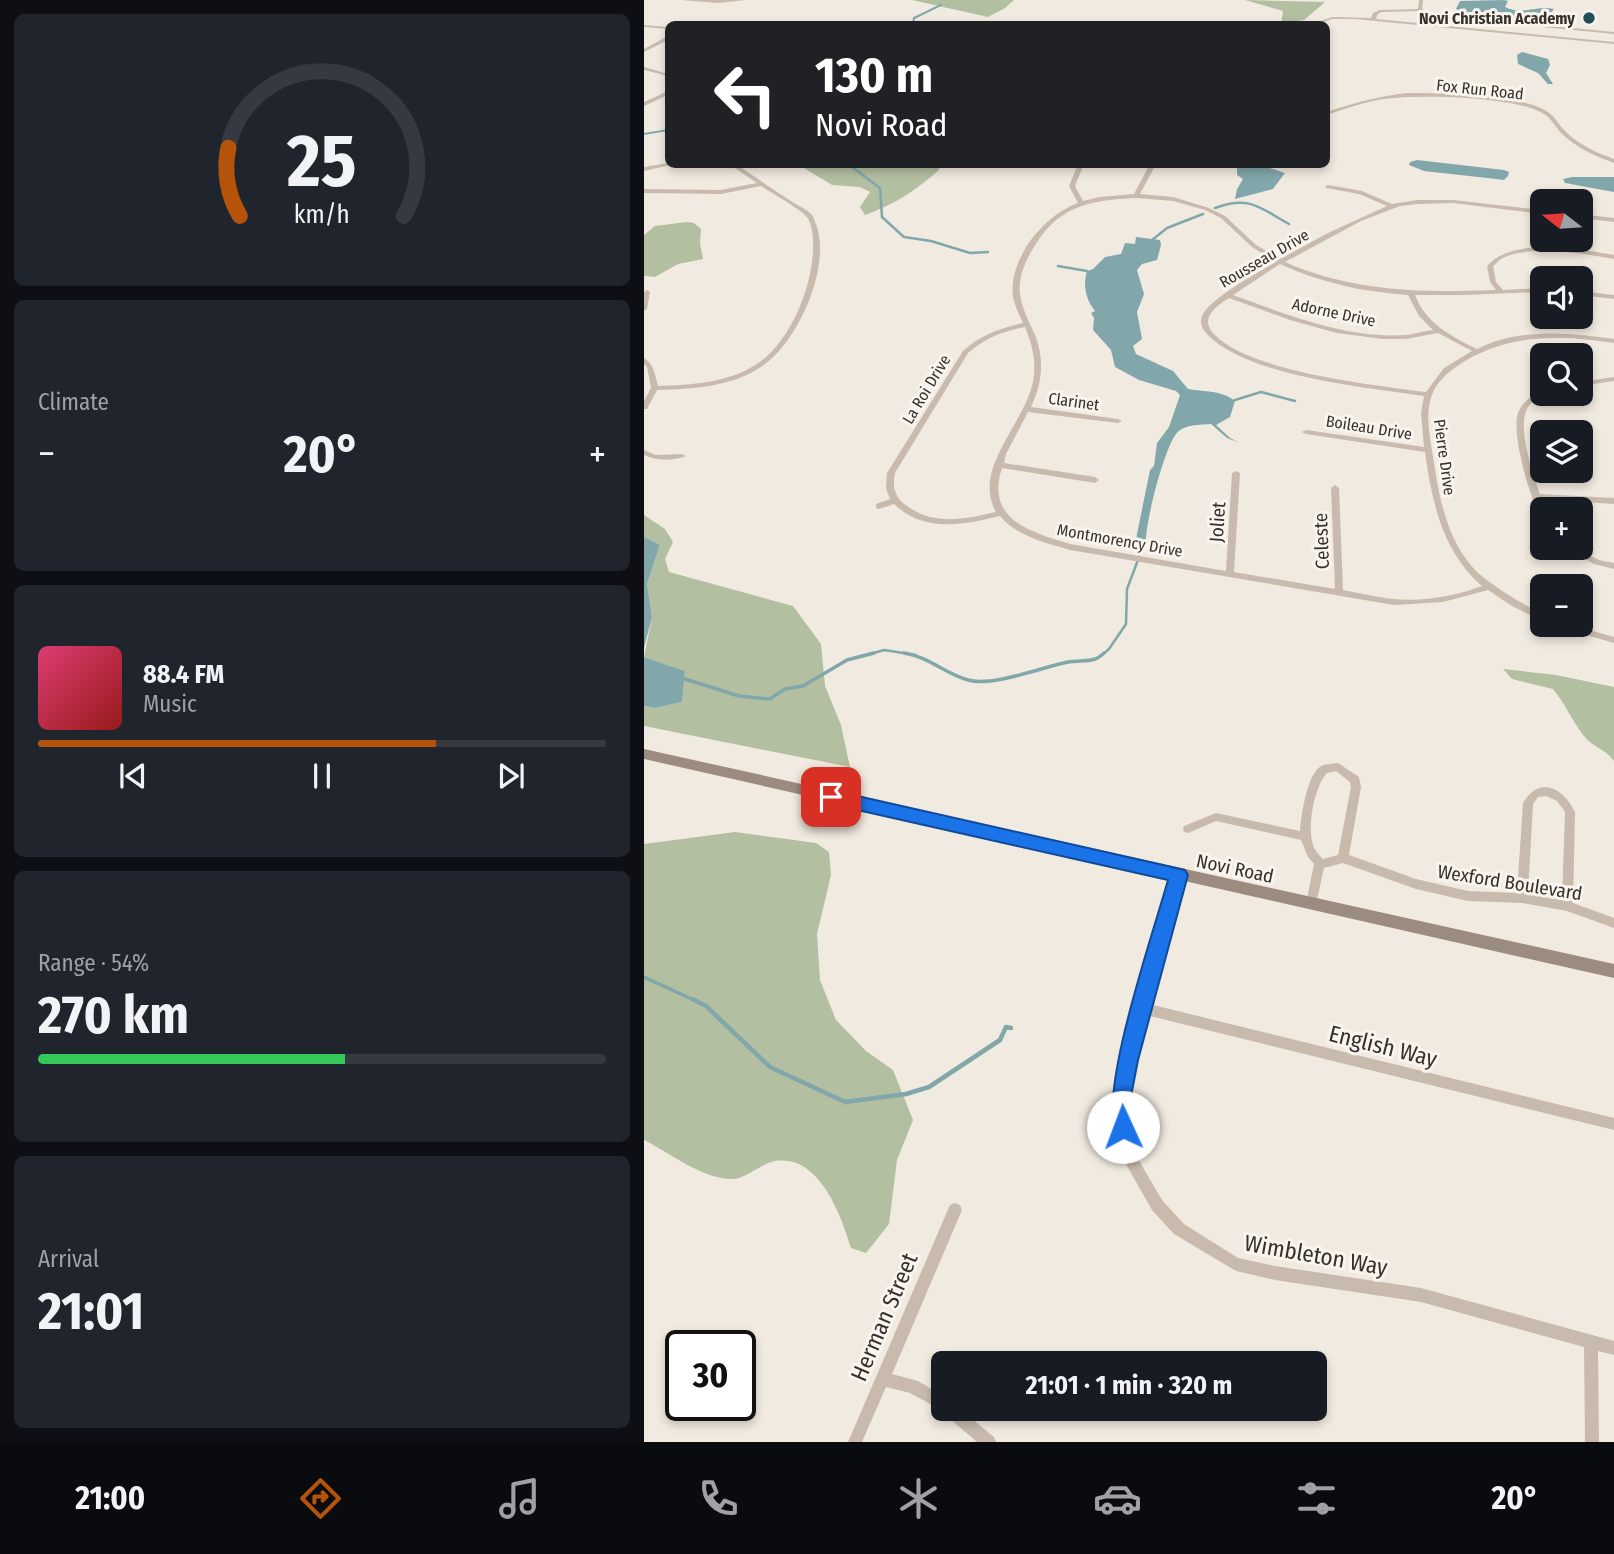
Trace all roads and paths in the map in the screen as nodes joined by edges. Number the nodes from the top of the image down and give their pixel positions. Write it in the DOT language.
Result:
graph roads {
  1 [pos="683,0"];
  2 [pos="744,0"];
  3 [pos="1422,0"];
  4 [pos="1420,10"];
  5 [pos="1373,20"];
  6 [pos="1324,21"];
  7 [pos="644,26"];
  8 [pos="665,28"];
  9 [pos="1614,33"];
  10 [pos="665,40"];
  11 [pos="1614,43"];
  12 [pos="644,51"];
  13 [pos="644,68"];
  14 [pos="665,73"];
  15 [pos="665,94"];
  16 [pos="644,104"];
  17 [pos="1330,113"];
  18 [pos="1614,161"];
  19 [pos="665,165"];
  20 [pos="737,168"];
  21 [pos="1079,168"];
  22 [pos="1151,168"];
  23 [pos="644,169"];
  24 [pos="762,184"];
  25 [pos="1328,187"];
  26 [pos="644,191"];
  27 [pos="1136,196"];
  28 [pos="1082,204"];
  29 [pos="1391,206"];
  30 [pos="1530,211"];
  31 [pos="1593,218"];
  32 [pos="1614,220"];
  33 [pos="1614,257"];
  34 [pos="1282,262"];
  35 [pos="1530,291"];
  36 [pos="647,292"];
  37 [pos="1501,292"];
  38 [pos="1411,294"];
  39 [pos="1228,295"];
  40 [pos="1593,295"];
  41 [pos="1614,297"];
  42 [pos="644,309"];
  43 [pos="1025,325"];
  44 [pos="1438,331"];
  45 [pos="1614,341"];
  46 [pos="1476,351"];
  47 [pos="644,360"];
  48 [pos="1614,379"];
  49 [pos="1593,382"];
  50 [pos="655,388"];
  51 [pos="1428,394"];
  52 [pos="1530,401"];
  53 [pos="644,407"];
  54 [pos="1026,409"];
  55 [pos="1118,421"];
  56 [pos="1306,432"];
  57 [pos="1428,450"];
  58 [pos="644,452"];
  59 [pos="682,456"];
  60 [pos="998,465"];
  61 [pos="1237,473"];
  62 [pos="1095,480"];
  63 [pos="1335,488"];
  64 [pos="1537,496"];
  65 [pos="1614,500"];
  66 [pos="894,501"];
  67 [pos="879,506"];
  68 [pos="1001,513"];
  69 [pos="1593,558"];
  70 [pos="1614,566"];
  71 [pos="1230,574"];
  72 [pos="1490,586"];
  73 [pos="1339,593"];
  74 [pos="1530,611"];
  75 [pos="1593,634"];
  76 [pos="1614,640"];
  77 [pos="644,754"];
  78 [pos="1188,829"];
  79 [pos="1304,836"];
  80 [pos="1343,858"];
  81 [pos="1320,864"];
  82 [pos="1179,875"];
  83 [pos="1522,898"];
  84 [pos="1311,904"];
  85 [pos="1567,906"];
  86 [pos="1614,923"];
  87 [pos="1614,971"];
  88 [pos="1141,1009"];
  89 [pos="1614,1124"];
  90 [pos="955,1210"];
  91 [pos="1591,1342"];
  92 [pos="1614,1348"];
  93 [pos="883,1379"];
  94 [pos="931,1397"];
  95 [pos="964,1421"];
  96 [pos="855,1442"];
  97 [pos="989,1442"];
  98 [pos="1592,1442"];
  1 -- 2 [label="street"];
  3 -- 4 [label="street"];
  4 -- 5 [label="street"];
  4 -- 9 [label="street"];
  5 -- 6 [label="street"];
  5 -- 11 [label="street"];
  7 -- 8 [label="street"];
  10 -- 12 [label="street"];
  13 -- 14 [label="street"];
  15 -- 16 [label="street"];
  17 -- 18 [label="street, Fox Run Road"];
  19 -- 23 [label="street"];
  20 -- 24 [label="street"];
  21 -- 28 [label="street"];
  22 -- 27 [label="street"];
  24 -- 26 [label="street"];
  24 -- 50 [label="street"];
  25 -- 29 [label="street"];
  27 -- 28 [label="street"];
  27 -- 34 [label="street"];
  28 -- 43 [label="street"];
  29 -- 30 [label="street, Rousseau Drive"];
  29 -- 34 [label="street, Rousseau Drive"];
  31 -- 32 [label="street"];
  33 -- 37 [label="street"];
  34 -- 38 [label="street"];
  34 -- 39 [label="street, Rousseau Drive"];
  35 -- 37 [label="street"];
  36 -- 42 [label="street"];
  37 -- 38 [label="street"];
  38 -- 44 [label="street"];
  39 -- 44 [label="street, Adorne Drive"];
  39 -- 51 [label="street, Rousseau Drive"];
  40 -- 41 [label="street"];
  43 -- 54 [label="street"];
  43 -- 66 [label="street, La Roi Drive"];
  44 -- 46 [label="street"];
  45 -- 46 [label="street, Pierre Drive"];
  46 -- 51 [label="street, Pierre Drive"];
  47 -- 50 [label="street"];
  48 -- 49 [label="street"];
  50 -- 53 [label="street"];
  51 -- 57 [label="street, Pierre Drive"];
  52 -- 64 [label="street"];
  54 -- 55 [label="street, Clarinet"];
  54 -- 60 [label="street"];
  56 -- 57 [label="street, Boileau Drive"];
  57 -- 72 [label="street, Pierre Drive"];
  58 -- 59 [label="street"];
  60 -- 62 [label="street"];
  60 -- 68 [label="street"];
  61 -- 71 [label="street, Joliet"];
  63 -- 73 [label="street, Celeste"];
  64 -- 65 [label="street"];
  66 -- 67 [label="street"];
  66 -- 68 [label="street"];
  68 -- 71 [label="street, Montmorency Drive"];
  69 -- 70 [label="street"];
  71 -- 73 [label="street, Montmorency Drive"];
  72 -- 73 [label="street, Montmorency Drive"];
  72 -- 74 [label="street, Pierre Drive"];
  75 -- 76 [label="street"];
  77 -- 82 [label="main road, Novi Road"];
  78 -- 79 [label="street"];
  79 -- 80 [label="street"];
  79 -- 81 [label="street"];
  80 -- 81 [label="street"];
  80 -- 83 [label="street, Wexford Boulevard"];
  81 -- 84 [label="street"];
  82 -- 84 [label="main road, Novi Road"];
  82 -- 88 [label="street, Wimbleton Way"];
  83 -- 85 [label="street, Wexford Boulevard"];
  83 -- 85 [label="street"];
  84 -- 87 [label="main road, Novi Road"];
  85 -- 86 [label="street, Wexford Boulevard"];
  88 -- 89 [label="street, English Way"];
  88 -- 91 [label="street, Wimbleton Way"];
  90 -- 93 [label="street, Herman Street"];
  91 -- 92 [label="street, Wimbleton Way"];
  91 -- 98 [label="street"];
  93 -- 94 [label="street"];
  93 -- 96 [label="street, Herman Street"];
  95 -- 97 [label="street"];
}
